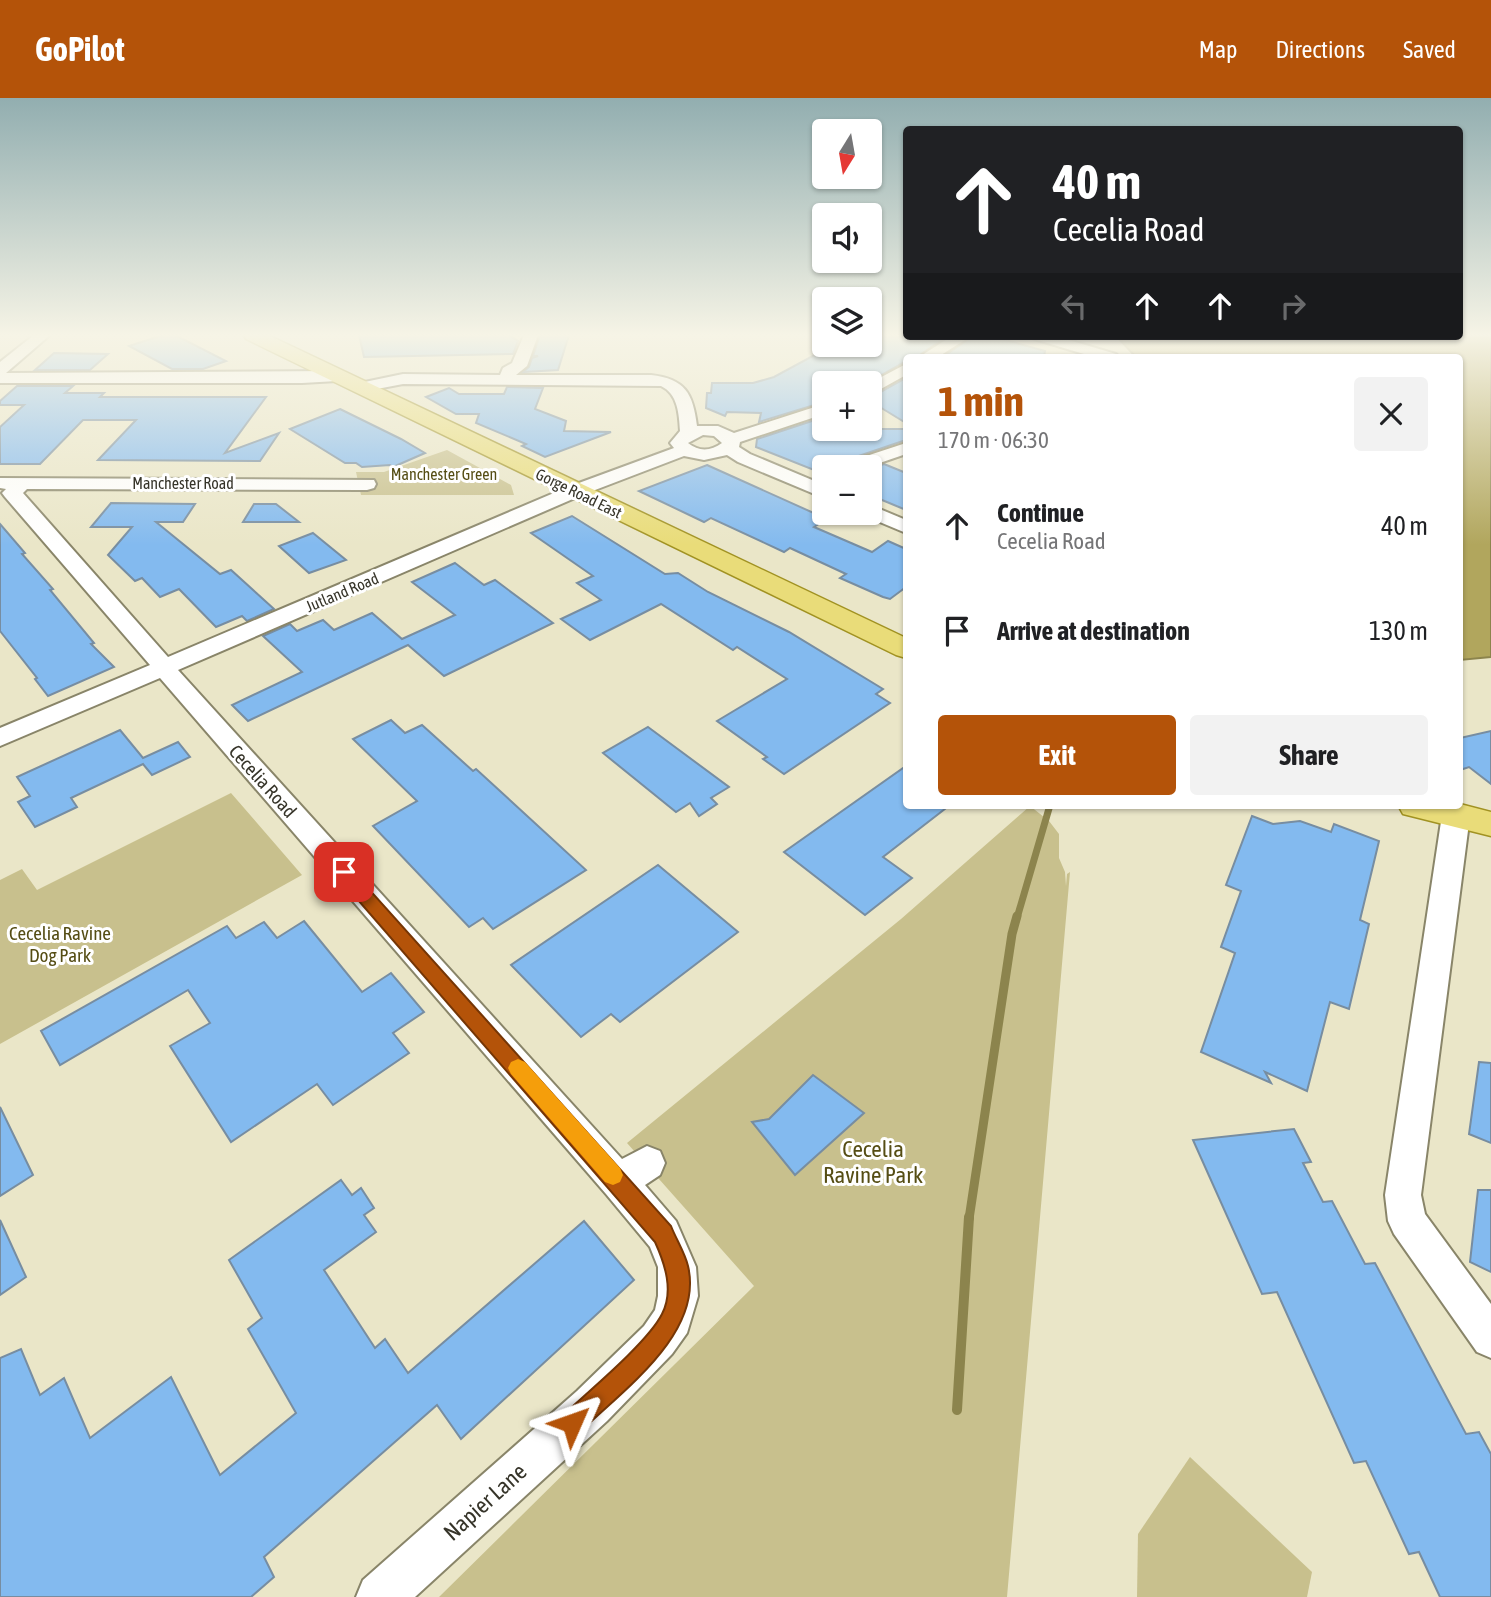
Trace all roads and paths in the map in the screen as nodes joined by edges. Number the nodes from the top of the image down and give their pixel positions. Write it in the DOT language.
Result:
graph roads {
  1 [pos="398,405"];
  2 [pos="682,405"];
  3 [pos="812,413"];
  4 [pos="691,434"];
  5 [pos="732,445"];
  6 [pos="903,449"];
  7 [pos="882,456"];
  8 [pos="812,481"];
  9 [pos="805,483"];
  10 [pos="11,484"];
  11 [pos="367,484"];
  12 [pos="812,486"];
  13 [pos="575,491"];
  14 [pos="882,516"];
  15 [pos="903,526"];
  16 [pos="903,648"];
  17 [pos="164,667"];
  18 [pos="0,738"];
  19 [pos="1430,809"];
  20 [pos="1456,816"];
  21 [pos="1491,824"];
  22 [pos="663,1234"];
  23 [pos="1491,1338"];
  24 [pos="380,1597"];
  1 -- 13 [label="main road, Gorge Road East"];
  2 -- 4 [label="street"];
  3 -- 5 [label="street"];
  4 -- 5 [label="street"];
  4 -- 5 [label="street"];
  4 -- 13 [label="street, Jutland Road"];
  5 -- 9 [label="street"];
  6 -- 7 [label="street"];
  8 -- 9 [label="street"];
  9 -- 12 [label="street"];
  10 -- 11 [label="street, Manchester Road"];
  10 -- 17 [label="street, Cecelia Road"];
  13 -- 16 [label="main road, Gorge Road East"];
  13 -- 17 [label="street, Jutland Road"];
  14 -- 15 [label="street"];
  17 -- 18 [label="street, Jutland Road"];
  17 -- 22 [label="street, Cecelia Road"];
  19 -- 20 [label="main road"];
  20 -- 21 [label="main road"];
  20 -- 23 [label="street"];
  22 -- 24 [label="street, Napier Lane"];
}
